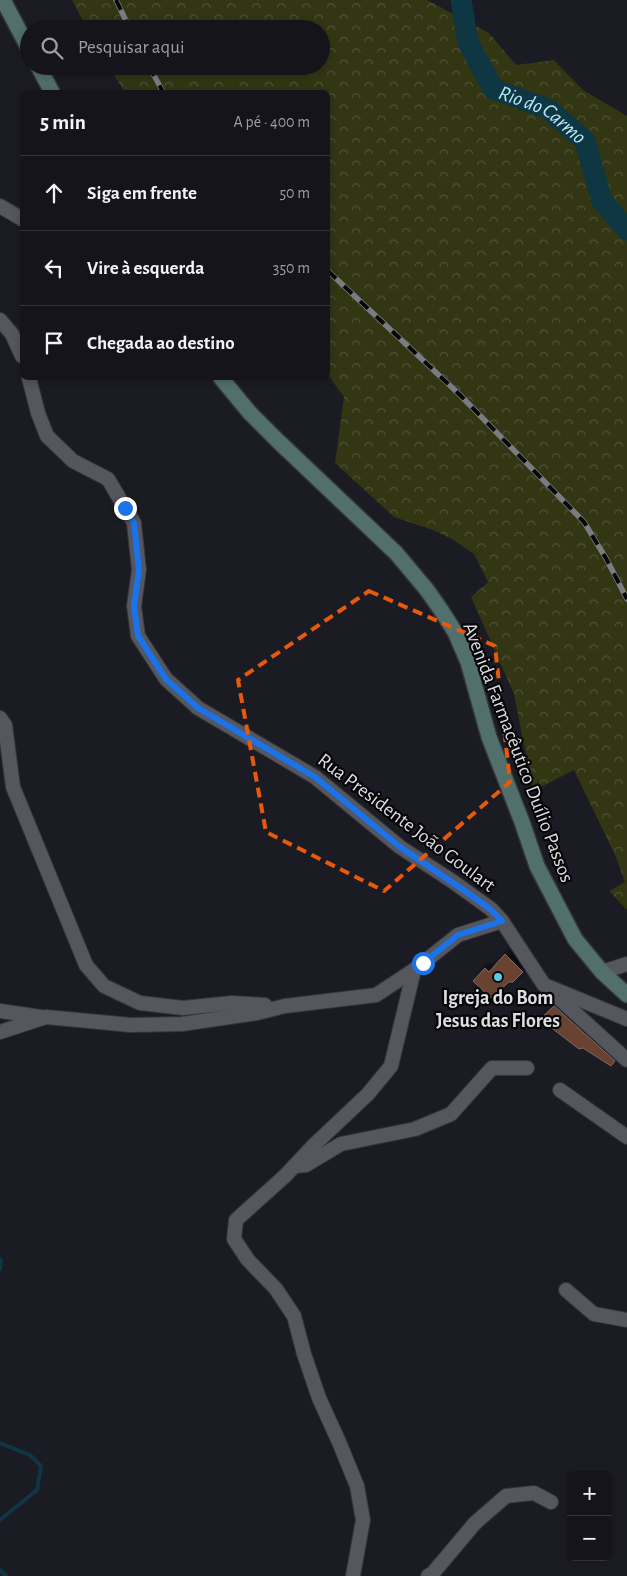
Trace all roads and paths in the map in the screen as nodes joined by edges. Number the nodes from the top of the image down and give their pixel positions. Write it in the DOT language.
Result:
graph roads {
  1 [pos="3,0"];
  2 [pos="20,32"];
  3 [pos="43,75"];
  4 [pos="51,90"];
  5 [pos="0,206"];
  6 [pos="20,218"];
  7 [pos="0,320"];
  8 [pos="20,352"];
  9 [pos="30,380"];
  10 [pos="223,380"];
  11 [pos="0,718"];
  12 [pos="502,921"];
  13 [pos="627,964"];
  14 [pos="414,970"];
  15 [pos="602,972"];
  16 [pos="544,985"];
  17 [pos="627,995"];
  18 [pos="285,1006"];
  19 [pos="0,1011"];
  20 [pos="46,1017"];
  21 [pos="627,1019"];
  22 [pos="0,1032"];
  23 [pos="627,1060"];
  24 [pos="527,1068"];
  25 [pos="560,1090"];
  26 [pos="627,1137"];
  27 [pos="294,1166"];
  28 [pos="566,1290"];
  29 [pos="627,1320"];
  30 [pos="551,1502"];
  31 [pos="353,1576"];
  32 [pos="428,1576"];
  1 -- 2 [label="main road"];
  3 -- 4 [label="main road"];
  5 -- 6 [label="street"];
  7 -- 8 [label="street"];
  9 -- 12 [label="street, Rua Presidente João Goulart"];
  10 -- 15 [label="main road, Avenida Farmacêutico Duílio Passos"];
  11 -- 18 [label="street"];
  12 -- 14 [label="street"];
  12 -- 16 [label="street, Rua Presidente João Goulart"];
  13 -- 15 [label="street"];
  14 -- 18 [label="street"];
  14 -- 27 [label="street"];
  15 -- 17 [label="main road, Avenida Farmacêutico Duílio Passos"];
  16 -- 21 [label="street"];
  16 -- 23 [label="street, Rua Presidente João Goulart"];
  18 -- 20 [label="street"];
  19 -- 20 [label="street"];
  20 -- 22 [label="street"];
  24 -- 27 [label="street"];
  25 -- 26 [label="street"];
  27 -- 31 [label="street"];
  28 -- 29 [label="street"];
  30 -- 32 [label="street"];
}
